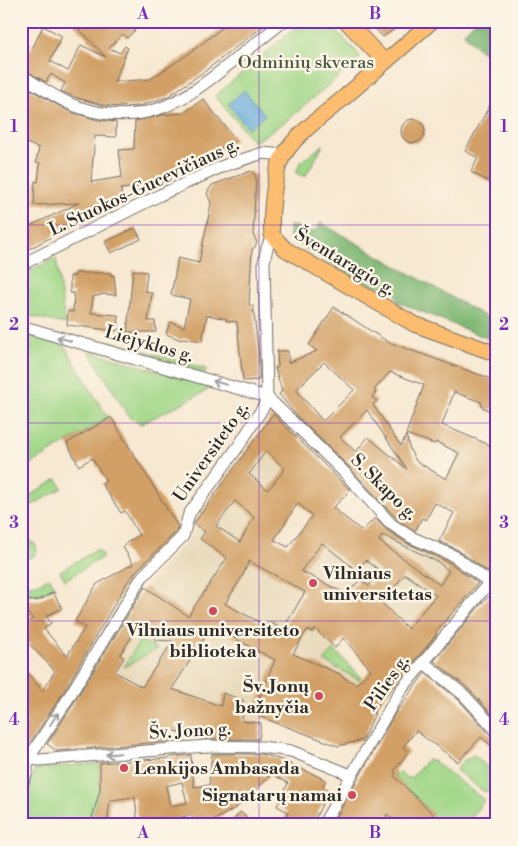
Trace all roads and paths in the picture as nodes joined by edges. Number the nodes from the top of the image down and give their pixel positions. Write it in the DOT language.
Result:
graph roads {
  1 [pos="284,21"];
  2 [pos="346,21"];
  3 [pos="432,21"];
  4 [pos="385,62"];
  5 [pos="21,75"];
  6 [pos="284,155"];
  7 [pos="272,235"];
  8 [pos="21,265"];
  9 [pos="21,326"];
  10 [pos="497,354"];
  11 [pos="267,397"];
  12 [pos="497,572"];
  13 [pos="489,582"];
  14 [pos="423,662"];
  15 [pos="497,731"];
  16 [pos="25,764"];
  17 [pos="351,775"];
  18 [pos="21,786"];
  19 [pos="323,825"];
  1 -- 5 [label="street"];
  2 -- 4 [label="main road"];
  3 -- 4 [label="main road, Šventaragio g."];
  4 -- 6 [label="main road, Šventaragio g."];
  6 -- 7 [label="main road, Šventaragio g."];
  6 -- 8 [label="street, L. Stuokos-Gucevičiaus g."];
  7 -- 10 [label="main road, Šventaragio g."];
  7 -- 11 [label="street, Universiteto g."];
  11 -- 9 [label="street, Liejyklos g., one-way"];
  11 -- 13 [label="street, S. Skapo g."];
  16 -- 11 [label="street, Universiteto g., one-way"];
  12 -- 13 [label="street, Pilies g."];
  13 -- 14 [label="street, Pilies g."];
  14 -- 15 [label="street"];
  14 -- 17 [label="street, Pilies g."];
  17 -- 16 [label="street, Šv. Jono g., one-way"];
  16 -- 18 [label="street, Universiteto g."];
  17 -- 19 [label="street, Pilies g."];
}
